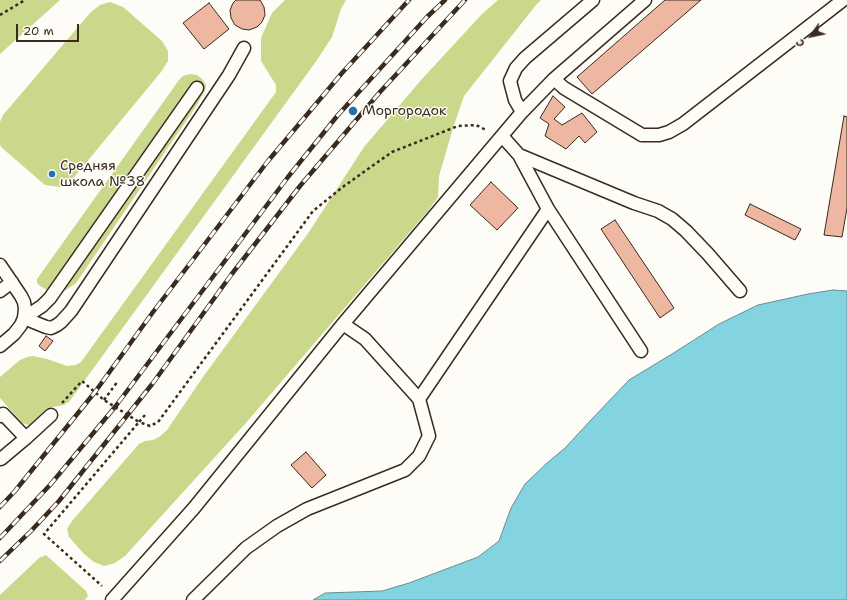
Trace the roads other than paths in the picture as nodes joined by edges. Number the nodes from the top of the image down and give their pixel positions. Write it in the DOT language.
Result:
graph roads {
  1 [pos="593,0"];
  2 [pos="645,0"];
  3 [pos="843,0"];
  4 [pos="244,48"];
  5 [pos="554,79"];
  6 [pos="197,88"];
  7 [pos="522,112"];
  8 [pos="502,136"];
  9 [pos="519,155"];
  10 [pos="548,209"];
  11 [pos="0,265"];
  12 [pos="12,282"];
  13 [pos="0,291"];
  14 [pos="740,291"];
  15 [pos="24,318"];
  16 [pos="343,324"];
  17 [pos="0,346"];
  18 [pos="641,351"];
  19 [pos="419,399"];
  20 [pos="1,414"];
  21 [pos="51,415"];
  22 [pos="26,438"];
  23 [pos="1,459"];
  24 [pos="112,600"];
  25 [pos="193,600"];
  1 -- 7 [label="lane"];
  2 -- 5 [label="lane"];
  3 -- 5 [label="lane"];
  4 -- 15 [label="lane"];
  5 -- 7 [label="lane"];
  6 -- 15 [label="lane"];
  7 -- 8 [label="lane"];
  8 -- 9 [label="lane"];
  8 -- 16 [label="lane"];
  9 -- 10 [label="lane"];
  9 -- 14 [label="lane"];
  10 -- 18 [label="lane"];
  10 -- 19 [label="lane"];
  11 -- 12 [label="lane"];
  12 -- 13 [label="lane"];
  12 -- 15 [label="lane"];
  15 -- 17 [label="lane"];
  16 -- 19 [label="lane"];
  16 -- 24 [label="lane"];
  19 -- 25 [label="lane"];
  20 -- 22 [label="lane"];
  21 -- 22 [label="lane"];
  22 -- 23 [label="lane"];
}
